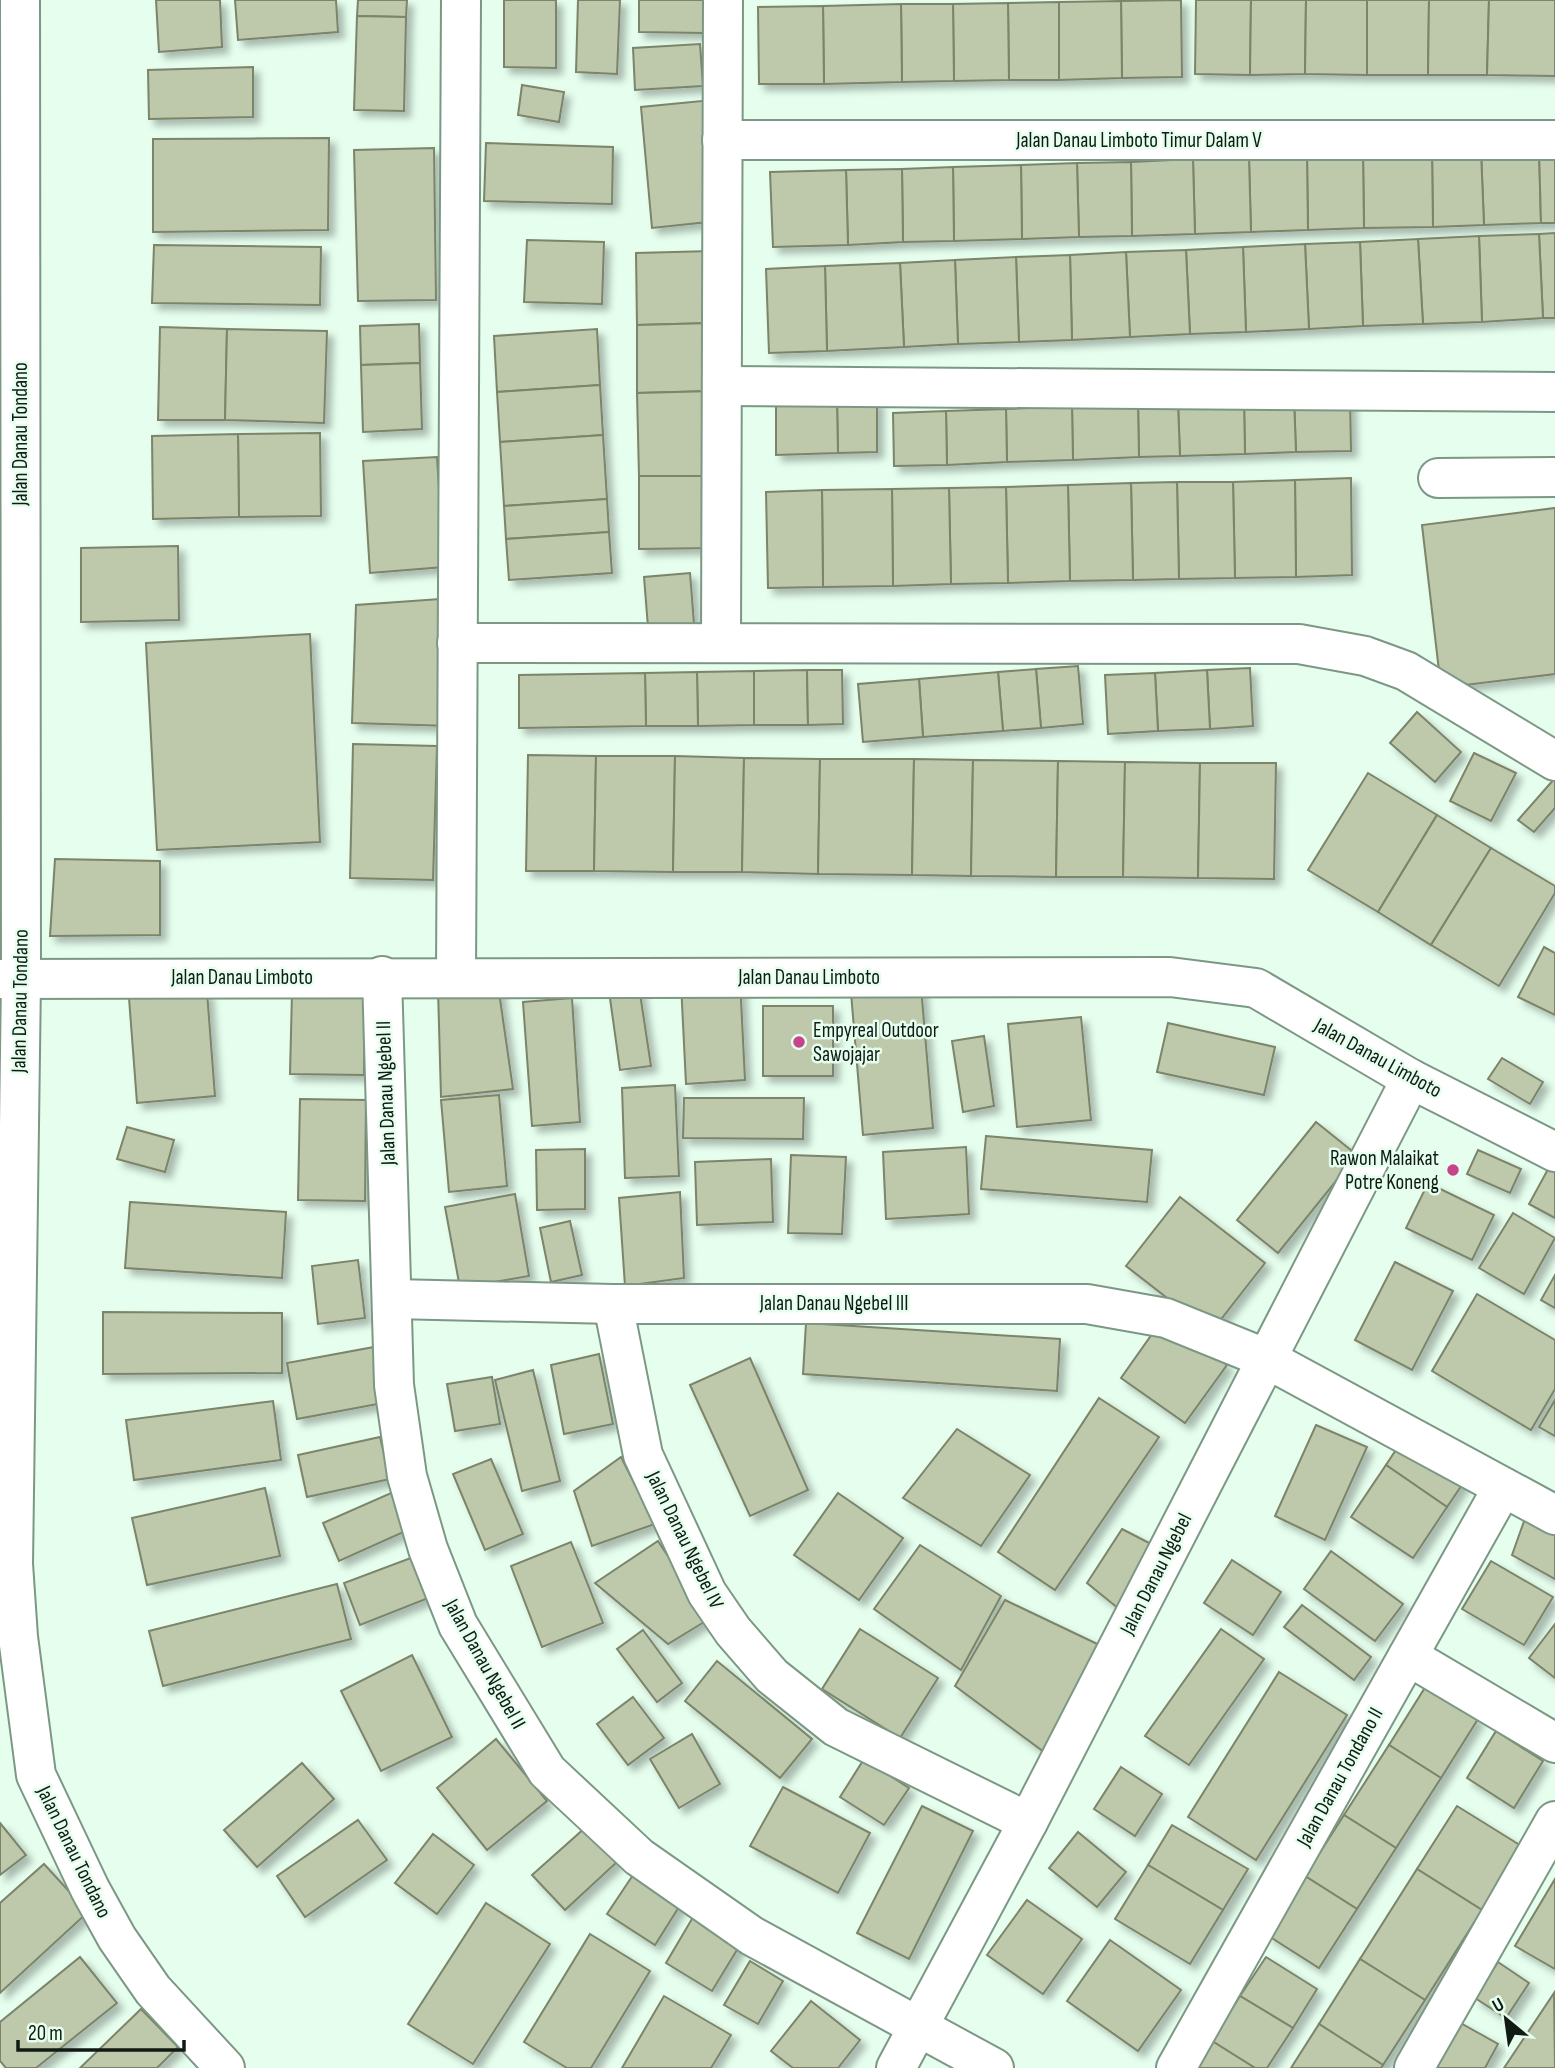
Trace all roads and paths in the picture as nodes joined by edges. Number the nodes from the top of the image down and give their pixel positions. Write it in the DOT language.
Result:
graph roads {
  1 [pos="20,0"];
  2 [pos="461,0"];
  3 [pos="723,0"];
  4 [pos="722,140"];
  5 [pos="1555,140"];
  6 [pos="722,386"];
  7 [pos="1555,392"];
  8 [pos="1555,477"];
  9 [pos="1438,478"];
  10 [pos="721,642"];
  11 [pos="457,643"];
  12 [pos="1555,761"];
  13 [pos="382,976"];
  14 [pos="456,976"];
  15 [pos="10,979"];
  16 [pos="1411,1079"];
  17 [pos="1555,1152"];
  18 [pos="393,1299"];
  19 [pos="613,1304"];
  20 [pos="1267,1359"];
  21 [pos="1503,1487"];
  22 [pos="1555,1515"];
  23 [pos="1408,1656"];
  24 [pos="1555,1743"];
  25 [pos="1555,1821"];
  26 [pos="1028,1822"];
  27 [pos="920,2026"];
  28 [pos="225,2068"];
  29 [pos="896,2068"];
  30 [pos="994,2068"];
  31 [pos="1176,2068"];
  32 [pos="1414,2068"];
  1 -- 15 [label="street, Jalan Danau Tondano"];
  2 -- 11 [label="street"];
  3 -- 4 [label="street"];
  4 -- 5 [label="street, Jalan Danau Limboto Timur Dalam V"];
  4 -- 6 [label="street"];
  6 -- 7 [label="street"];
  6 -- 10 [label="street"];
  8 -- 9 [label="street"];
  10 -- 11 [label="street"];
  10 -- 12 [label="street"];
  11 -- 14 [label="street"];
  13 -- 14 [label="street, Jalan Danau Limboto"];
  13 -- 15 [label="street, Jalan Danau Limboto"];
  13 -- 18 [label="street, Jalan Danau Ngebel II"];
  14 -- 16 [label="street, Jalan Danau Limboto"];
  15 -- 28 [label="street, Jalan Danau Tondano"];
  16 -- 17 [label="street, Jalan Danau Limboto"];
  16 -- 20 [label="street, Jalan Danau Ngebel"];
  18 -- 19 [label="street, Jalan Danau Ngebel III"];
  18 -- 27 [label="street, Jalan Danau Ngebel II"];
  19 -- 20 [label="street, Jalan Danau Ngebel III"];
  19 -- 26 [label="street, Jalan Danau Ngebel IV"];
  20 -- 21 [label="street, Jalan Danau Ngebel III"];
  20 -- 26 [label="street, Jalan Danau Ngebel"];
  21 -- 22 [label="street, Jalan Danau Ngebel III"];
  21 -- 23 [label="street, Jalan Danau Tondano II"];
  23 -- 24 [label="street"];
  23 -- 31 [label="street, Jalan Danau Tondano II"];
  25 -- 32 [label="street"];
  26 -- 27 [label="street, Jalan Danau Ngebel"];
  27 -- 29 [label="street, Jalan Danau Ngebel"];
  27 -- 30 [label="street, Jalan Danau Ngebel II"];
}
